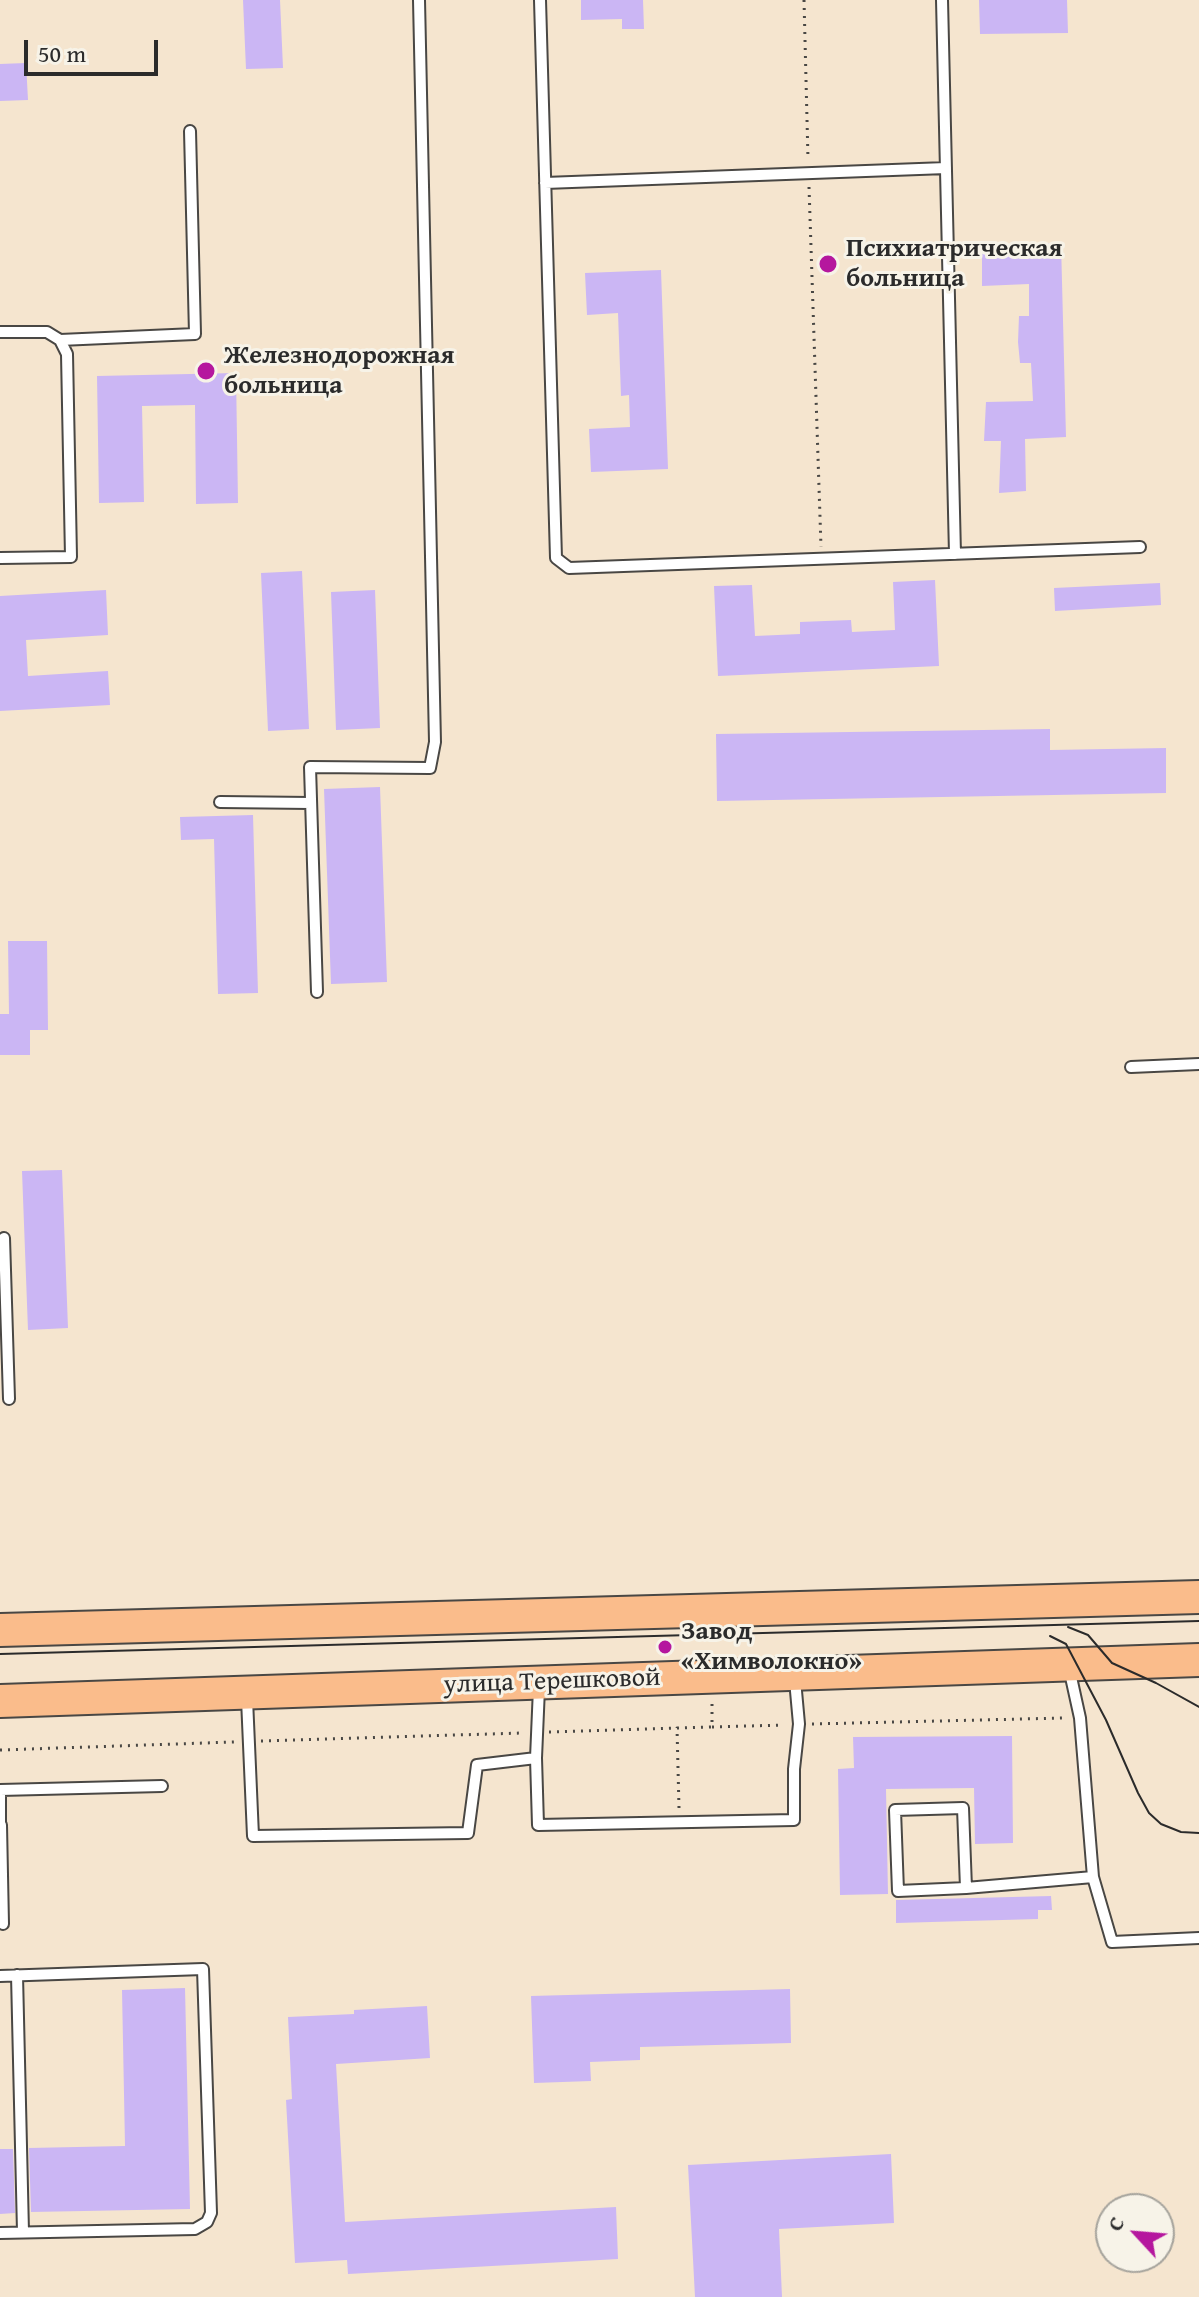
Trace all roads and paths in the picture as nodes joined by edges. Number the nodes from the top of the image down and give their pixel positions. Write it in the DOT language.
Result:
graph roads {
  1 [pos="419,0"];
  2 [pos="540,0"];
  3 [pos="804,0"];
  4 [pos="942,0"];
  5 [pos="190,131"];
  6 [pos="946,168"];
  7 [pos="808,173"];
  8 [pos="545,183"];
  9 [pos="0,332"];
  10 [pos="60,340"];
  11 [pos="1140,547"];
  12 [pos="955,554"];
  13 [pos="0,558"];
  14 [pos="821,559"];
  15 [pos="220,802"];
  16 [pos="311,803"];
  17 [pos="317,992"];
  18 [pos="1199,1064"];
  19 [pos="1131,1067"];
  20 [pos="4,1238"];
  21 [pos="3,1330"];
  22 [pos="9,1399"];
  23 [pos="1199,1597"];
  24 [pos="0,1630"];
  25 [pos="1199,1660"];
  26 [pos="1068,1664"];
  27 [pos="794,1674"];
  28 [pos="539,1682"];
  29 [pos="247,1693"];
  30 [pos="712,1700"];
  31 [pos="0,1701"];
  32 [pos="1080,1718"];
  33 [pos="799,1724"];
  34 [pos="712,1727"];
  35 [pos="677,1728"];
  36 [pos="536,1732"];
  37 [pos="249,1741"];
  38 [pos="0,1750"];
  39 [pos="536,1758"];
  40 [pos="162,1786"];
  41 [pos="680,1821"];
  42 [pos="0,1825"];
  43 [pos="1093,1877"];
  44 [pos="966,1888"];
  45 [pos="3,1924"];
  46 [pos="1199,1938"];
  47 [pos="17,1975"];
  48 [pos="0,1976"];
  49 [pos="23,2232"];
  50 [pos="0,2233"];
  1 -- 16 [label="lane"];
  2 -- 8 [label="lane"];
  3 -- 7 [label="path"];
  4 -- 6 [label="lane"];
  5 -- 10 [label="lane"];
  6 -- 7 [label="lane"];
  6 -- 12 [label="lane"];
  7 -- 8 [label="lane"];
  7 -- 14 [label="path"];
  8 -- 14 [label="lane"];
  9 -- 10 [label="lane"];
  10 -- 13 [label="lane"];
  11 -- 12 [label="lane"];
  12 -- 14 [label="lane"];
  15 -- 16 [label="lane"];
  16 -- 17 [label="lane"];
  18 -- 19 [label="lane"];
  20 -- 21 [label="lane"];
  21 -- 22 [label="lane"];
  23 -- 24 [label="main road"];
  25 -- 26 [label="main road, улица Терешковой"];
  26 -- 27 [label="main road, улица Терешковой"];
  26 -- 32 [label="lane"];
  27 -- 28 [label="main road, улица Терешковой"];
  27 -- 33 [label="lane"];
  28 -- 29 [label="main road, улица Терешковой"];
  28 -- 36 [label="lane"];
  29 -- 31 [label="main road, улица Терешковой"];
  29 -- 37 [label="lane"];
  30 -- 34 [label="path"];
  32 -- 33 [label="path"];
  32 -- 43 [label="lane"];
  33 -- 34 [label="path"];
  33 -- 41 [label="lane"];
  34 -- 35 [label="path"];
  35 -- 36 [label="path"];
  35 -- 41 [label="path"];
  36 -- 37 [label="path"];
  36 -- 39 [label="lane"];
  37 -- 38 [label="path"];
  37 -- 39 [label="lane"];
  39 -- 41 [label="lane"];
  40 -- 42 [label="lane"];
  42 -- 45 [label="lane"];
  43 -- 44 [label="lane"];
  43 -- 46 [label="lane"];
  44 -- 44 [label="lane"];
  47 -- 48 [label="lane"];
  47 -- 49 [label="lane"];
  47 -- 49 [label="lane"];
  49 -- 50 [label="lane"];
}
